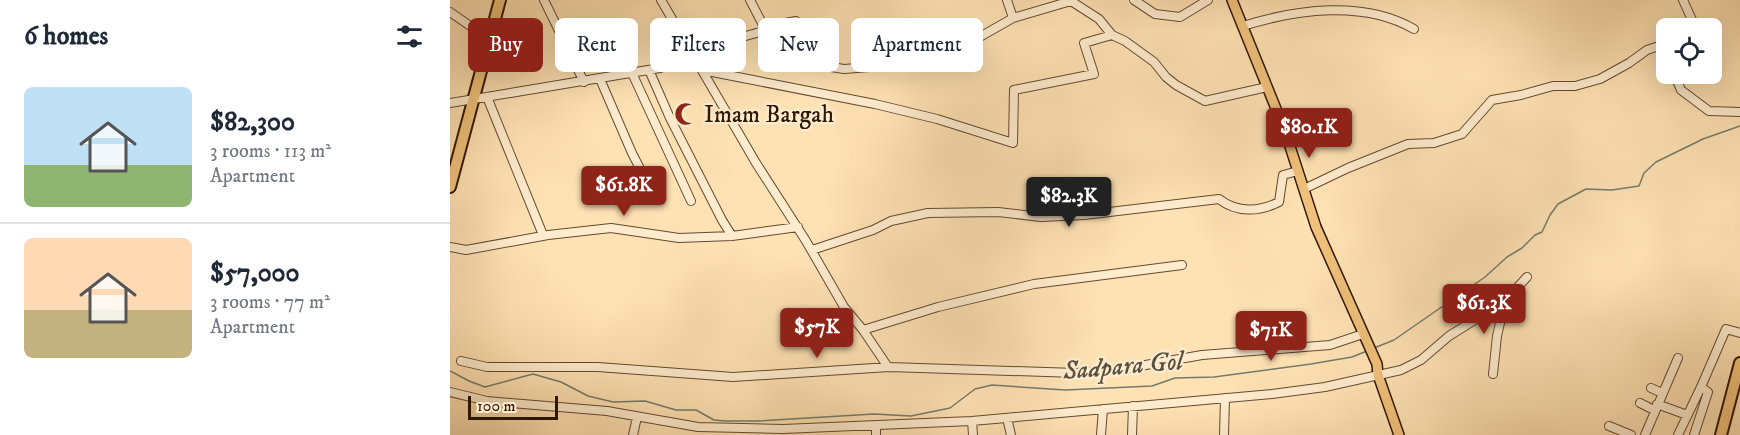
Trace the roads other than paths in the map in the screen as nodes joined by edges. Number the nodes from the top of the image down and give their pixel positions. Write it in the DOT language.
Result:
graph roads {
  1 [pos="500,0"];
  2 [pos="544,0"];
  3 [pos="661,0"];
  4 [pos="750,0"];
  5 [pos="1007,0"];
  6 [pos="1080,0"];
  7 [pos="1134,0"];
  8 [pos="1208,0"];
  9 [pos="1233,0"];
  10 [pos="1683,0"];
  11 [pos="1070,1"];
  12 [pos="1144,3"];
  13 [pos="1342,4"];
  14 [pos="450,12"];
  15 [pos="495,18"];
  16 [pos="672,18"];
  17 [pos="759,18"];
  18 [pos="1013,18"];
  19 [pos="1692,18"];
  20 [pos="468,24"];
  21 [pos="1243,26"];
  22 [pos="1414,29"];
  23 [pos="1112,35"];
  24 [pos="1656,47"];
  25 [pos="839,68"];
  26 [pos="648,70"];
  27 [pos="480,72"];
  28 [pos="703,72"];
  29 [pos="712,72"];
  30 [pos="632,73"];
  31 [pos="600,79"];
  32 [pos="584,82"];
  33 [pos="1679,84"];
  34 [pos="1268,87"];
  35 [pos="450,94"];
  36 [pos="487,97"];
  37 [pos="473,99"];
  38 [pos="452,103"];
  39 [pos="1740,112"];
  40 [pos="1298,171"];
  41 [pos="450,187"];
  42 [pos="1304,189"];
  43 [pos="655,198"];
  44 [pos="691,201"];
  45 [pos="798,227"];
  46 [pos="543,236"];
  47 [pos="732,236"];
  48 [pos="450,247"];
  49 [pos="812,250"];
  50 [pos="1182,266"];
  51 [pos="1527,277"];
  52 [pos="1505,301"];
  53 [pos="863,330"];
  54 [pos="1740,333"];
  55 [pos="1364,335"];
  56 [pos="1678,358"];
  57 [pos="462,361"];
  58 [pos="1740,363"];
  59 [pos="888,367"];
  60 [pos="1492,374"];
  61 [pos="1378,375"];
  62 [pos="1701,387"];
  63 [pos="1651,388"];
  64 [pos="450,392"];
  65 [pos="1662,393"];
  66 [pos="1225,398"];
  67 [pos="1640,403"];
  68 [pos="1133,406"];
  69 [pos="1656,407"];
  70 [pos="1103,409"];
  71 [pos="1687,415"];
  72 [pos="637,417"];
  73 [pos="1007,418"];
  74 [pos="972,421"];
  75 [pos="876,426"];
  76 [pos="1609,426"];
  77 [pos="693,431"];
  78 [pos="768,432"];
  79 [pos="785,432"];
  80 [pos="633,435"];
  81 [pos="876,435"];
  82 [pos="974,435"];
  83 [pos="1011,435"];
  84 [pos="1101,435"];
  85 [pos="1132,435"];
  86 [pos="1224,435"];
  87 [pos="1399,435"];
  88 [pos="1631,435"];
  89 [pos="1644,435"];
  90 [pos="1678,435"];
  91 [pos="1694,435"];
  92 [pos="1721,435"];
  1 -- 15 [label="highway"];
  2 -- 32 [label="street"];
  3 -- 16 [label="street"];
  4 -- 17 [label="street"];
  5 -- 18 [label="street"];
  6 -- 11 [label="street"];
  7 -- 12 [label="street"];
  8 -- 12 [label="street"];
  9 -- 21 [label="main road"];
  10 -- 19 [label="street"];
  11 -- 18 [label="street"];
  11 -- 23 [label="street"];
  13 -- 21 [label="street"];
  13 -- 22 [label="street"];
  14 -- 20 [label="street"];
  18 -- 25 [label="street"];
  21 -- 34 [label="main road"];
  23 -- 29 [label="street"];
  23 -- 34 [label="street"];
  24 -- 42 [label="street"];
  26 -- 30 [label="street"];
  26 -- 47 [label="street"];
  27 -- 37 [label="highway"];
  28 -- 45 [label="street"];
  30 -- 31 [label="street"];
  30 -- 44 [label="street"];
  31 -- 32 [label="street"];
  31 -- 43 [label="street"];
  32 -- 36 [label="street"];
  33 -- 39 [label="street"];
  34 -- 40 [label="main road"];
  35 -- 38 [label="street"];
  36 -- 37 [label="street"];
  36 -- 46 [label="street"];
  37 -- 38 [label="street"];
  37 -- 41 [label="highway"];
  40 -- 42 [label="main road"];
  40 -- 49 [label="street"];
  42 -- 55 [label="main road"];
  45 -- 47 [label="street"];
  45 -- 49 [label="street"];
  46 -- 47 [label="street"];
  46 -- 48 [label="street"];
  49 -- 53 [label="street"];
  50 -- 53 [label="street"];
  51 -- 52 [label="street"];
  52 -- 60 [label="street"];
  52 -- 61 [label="street"];
  53 -- 59 [label="street"];
  54 -- 62 [label="street"];
  55 -- 59 [label="street"];
  55 -- 61 [label="main road"];
  56 -- 65 [label="street"];
  57 -- 59 [label="street"];
  58 -- 92 [label="highway"];
  61 -- 66 [label="street"];
  61 -- 87 [label="main road"];
  62 -- 71 [label="street"];
  62 -- 91 [label="street"];
  63 -- 65 [label="street"];
  64 -- 72 [label="street"];
  65 -- 69 [label="street"];
  66 -- 68 [label="street"];
  66 -- 86 [label="street"];
  67 -- 69 [label="street"];
  68 -- 70 [label="street"];
  68 -- 85 [label="street"];
  69 -- 71 [label="street"];
  69 -- 89 [label="street"];
  70 -- 73 [label="street"];
  70 -- 84 [label="street"];
  71 -- 90 [label="street"];
  72 -- 77 [label="street"];
  72 -- 80 [label="street"];
  73 -- 74 [label="street"];
  73 -- 83 [label="street"];
  74 -- 75 [label="street"];
  74 -- 82 [label="street"];
  75 -- 79 [label="street"];
  75 -- 81 [label="street"];
  76 -- 88 [label="street"];
  77 -- 78 [label="street"];
  78 -- 79 [label="street"];
}
